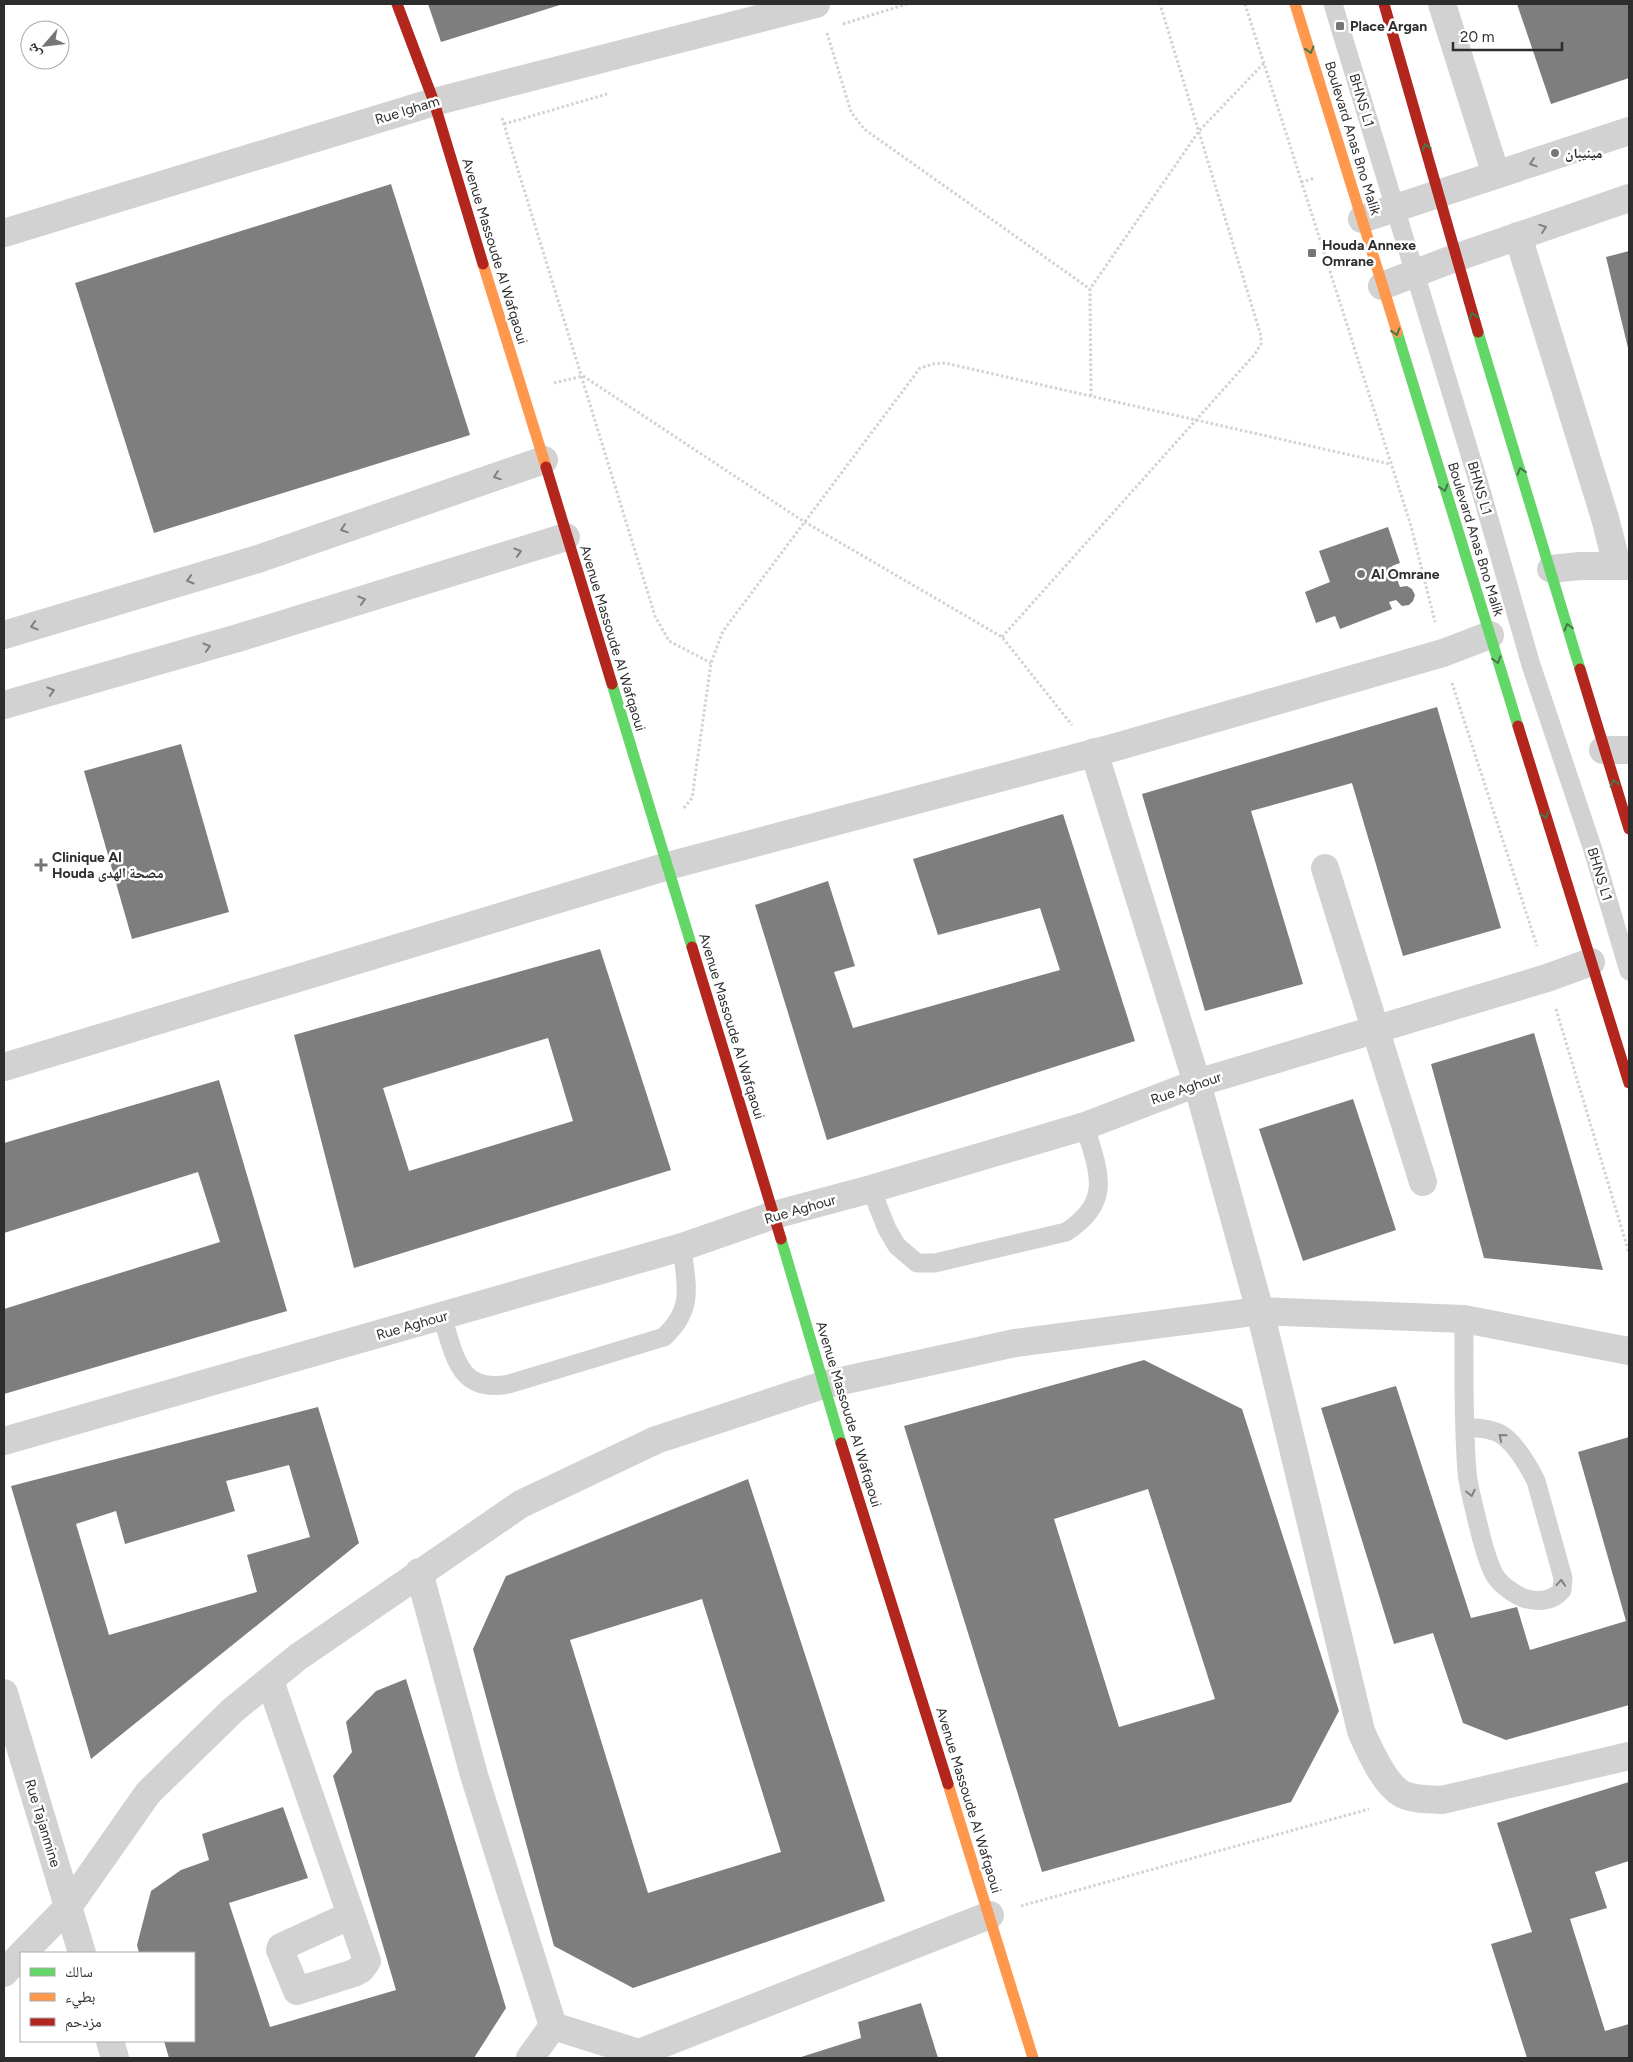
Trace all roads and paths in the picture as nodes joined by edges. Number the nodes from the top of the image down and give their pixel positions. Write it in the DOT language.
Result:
graph roads {
  1 [pos="397,4"];
  2 [pos="816,4"];
  3 [pos="907,4"];
  4 [pos="1160,4"];
  5 [pos="1295,4"];
  6 [pos="1333,4"];
  7 [pos="1341,4"];
  8 [pos="1384,4"];
  9 [pos="1442,4"];
  10 [pos="836,27"];
  11 [pos="826,30"];
  12 [pos="1264,63"];
  13 [pos="492,87"];
  14 [pos="434,102"];
  15 [pos="1200,131"];
  16 [pos="1629,131"];
  17 [pos="1496,175"];
  18 [pos="1439,194"];
  19 [pos="1629,198"];
  20 [pos="1399,206"];
  21 [pos="1362,219"];
  22 [pos="4,233"];
  23 [pos="1518,236"];
  24 [pos="1455,258"];
  25 [pos="1420,271"];
  26 [pos="1382,286"];
  27 [pos="1090,288"];
  28 [pos="583,376"];
  29 [pos="522,391"];
  30 [pos="1091,396"];
  31 [pos="1197,420"];
  32 [pos="544,460"];
  33 [pos="1391,464"];
  34 [pos="803,521"];
  35 [pos="566,537"];
  36 [pos="1623,566"];
  37 [pos="1551,569"];
  38 [pos="4,635"];
  39 [pos="1490,635"];
  40 [pos="1002,636"];
  41 [pos="712,663"];
  42 [pos="4,704"];
  43 [pos="1616,750"];
  44 [pos="1094,752"];
  45 [pos="657,829"];
  46 [pos="1629,829"];
  47 [pos="668,866"];
  48 [pos="1325,868"];
  49 [pos="1629,953"];
  50 [pos="1591,962"];
  51 [pos="1629,971"];
  52 [pos="1376,1029"];
  53 [pos="4,1067"];
  54 [pos="1197,1083"];
  55 [pos="1629,1083"];
  56 [pos="1085,1126"];
  57 [pos="1423,1182"];
  58 [pos="871,1189"];
  59 [pos="774,1215"];
  60 [pos="682,1247"];
  61 [pos="1260,1311"];
  62 [pos="442,1317"];
  63 [pos="1464,1319"];
  64 [pos="1629,1351"];
  65 [pos="823,1385"];
  66 [pos="1465,1427"];
  67 [pos="4,1441"];
  68 [pos="419,1572"];
  69 [pos="270,1681"];
  70 [pos="4,1693"];
  71 [pos="1629,1756"];
  72 [pos="1401,1793"];
  73 [pos="68,1907"];
  74 [pos="351,1915"];
  75 [pos="990,1915"];
  76 [pos="24,1952"];
  77 [pos="82,1952"];
  78 [pos="20,1956"];
  79 [pos="4,1973"];
  80 [pos="553,2026"];
  81 [pos="110,2042"];
  82 [pos="637,2056"];
  83 [pos="115,2058"];
  84 [pos="530,2058"];
  85 [pos="1033,2058"];
  1 -- 14 [label="street, Avenue Massoude Al Wafqaoui"];
  2 -- 13 [label="street, Rue Igham"];
  3 -- 10 [label="path"];
  4 -- 15 [label="path"];
  5 -- 21 [label="street, Boulevard Anas Bno Malik, one-way"];
  6 -- 20 [label="lane, BHNS L1"];
  7 -- 20 [label="lane, BHNS L1"];
  18 -- 8 [label="street, one-way"];
  9 -- 17 [label="street"];
  11 -- 27 [label="path"];
  12 -- 15 [label="path"];
  13 -- 14 [label="street, Rue Igham"];
  13 -- 28 [label="path"];
  14 -- 22 [label="street, Rue Igham"];
  14 -- 29 [label="street, Avenue Massoude Al Wafqaoui"];
  15 -- 27 [label="path"];
  15 -- 31 [label="path"];
  16 -- 17 [label="street, one-way"];
  17 -- 18 [label="street"];
  18 -- 20 [label="street"];
  18 -- 24 [label="street"];
  23 -- 19 [label="street, one-way"];
  20 -- 21 [label="street"];
  20 -- 25 [label="lane, BHNS L1"];
  21 -- 26 [label="street, Boulevard Anas Bno Malik"];
  23 -- 24 [label="street"];
  23 -- 36 [label="street"];
  24 -- 25 [label="street"];
  37 -- 24 [label="street, one-way"];
  25 -- 26 [label="street"];
  25 -- 49 [label="lane, BHNS L1"];
  25 -- 51 [label="lane, BHNS L1"];
  26 -- 39 [label="street, Boulevard Anas Bno Malik, one-way"];
  27 -- 30 [label="path"];
  28 -- 29 [label="path"];
  28 -- 34 [label="path"];
  28 -- 41 [label="path"];
  29 -- 32 [label="street, Avenue Massoude Al Wafqaoui"];
  30 -- 31 [label="path"];
  30 -- 34 [label="path"];
  31 -- 33 [label="path"];
  31 -- 40 [label="path"];
  32 -- 35 [label="street, Avenue Massoude Al Wafqaoui"];
  32 -- 38 [label="street, one-way"];
  34 -- 40 [label="path"];
  34 -- 41 [label="path"];
  42 -- 35 [label="street, one-way"];
  35 -- 45 [label="street, Avenue Massoude Al Wafqaoui"];
  36 -- 37 [label="street"];
  43 -- 37 [label="street, one-way"];
  39 -- 44 [label="street"];
  39 -- 50 [label="street, Boulevard Anas Bno Malik, one-way"];
  40 -- 44 [label="path"];
  41 -- 45 [label="path"];
  46 -- 43 [label="street, one-way"];
  44 -- 47 [label="street"];
  44 -- 54 [label="street"];
  45 -- 47 [label="street, Avenue Massoude Al Wafqaoui"];
  47 -- 53 [label="street"];
  47 -- 59 [label="street, Avenue Massoude Al Wafqaoui"];
  48 -- 52 [label="street"];
  50 -- 52 [label="street, Rue Aghour"];
  50 -- 55 [label="street, Boulevard Anas Bno Malik"];
  52 -- 54 [label="street, Rue Aghour"];
  52 -- 57 [label="street"];
  54 -- 56 [label="street, Rue Aghour"];
  54 -- 61 [label="street"];
  56 -- 58 [label="street, Rue Aghour"];
  56 -- 58 [label="lane"];
  58 -- 59 [label="street, Rue Aghour"];
  59 -- 60 [label="street, Rue Aghour"];
  59 -- 65 [label="street, Avenue Massoude Al Wafqaoui"];
  60 -- 62 [label="street, Rue Aghour"];
  60 -- 62 [label="lane"];
  61 -- 63 [label="street"];
  61 -- 65 [label="street"];
  61 -- 72 [label="street"];
  62 -- 67 [label="street, Rue Aghour"];
  63 -- 64 [label="street"];
  63 -- 66 [label="lane"];
  65 -- 68 [label="street"];
  65 -- 75 [label="street, Avenue Massoude Al Wafqaoui"];
  66 -- 66 [label="lane, one-way"];
  68 -- 69 [label="street"];
  68 -- 80 [label="street"];
  69 -- 73 [label="street"];
  69 -- 74 [label="street"];
  70 -- 73 [label="street, Rue Tajanmine"];
  71 -- 72 [label="street"];
  72 -- 75 [label="path"];
  73 -- 76 [label="street"];
  73 -- 77 [label="street, Rue Tajanmine"];
  75 -- 82 [label="street"];
  75 -- 85 [label="street, Avenue Massoude Al Wafqaoui"];
  78 -- 79 [label="street"];
  80 -- 82 [label="street"];
  80 -- 84 [label="street"];
  81 -- 83 [label="street"];
}
